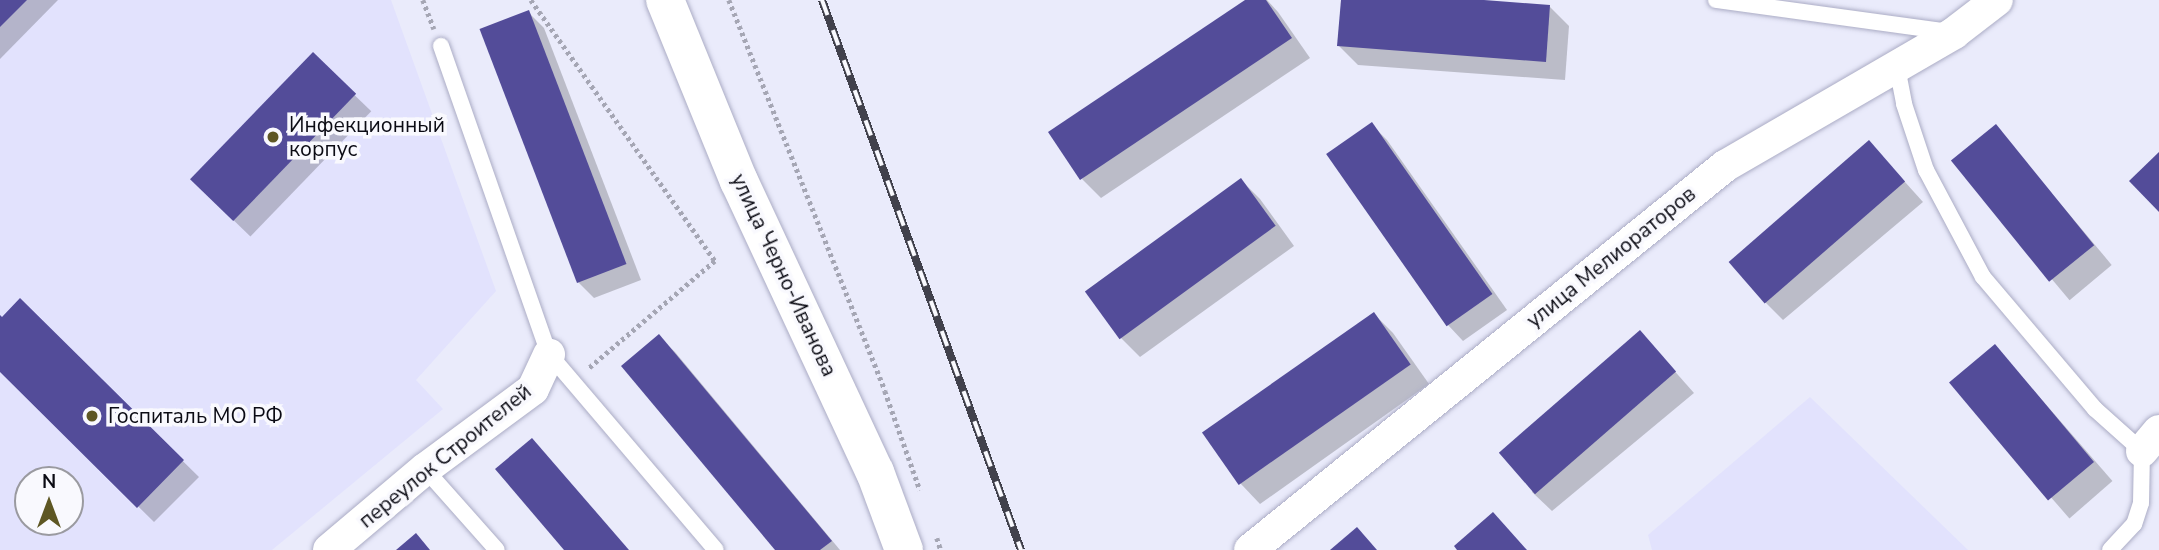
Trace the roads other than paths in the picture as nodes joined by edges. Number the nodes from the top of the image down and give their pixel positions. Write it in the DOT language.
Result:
graph roads {
  1 [pos="665,0"];
  2 [pos="1716,0"];
  3 [pos="1997,0"];
  4 [pos="1954,33"];
  5 [pos="441,46"];
  6 [pos="1897,67"];
  7 [pos="549,354"];
  8 [pos="2151,441"];
  9 [pos="425,469"];
  10 [pos="329,550"];
  11 [pos="497,550"];
  12 [pos="716,550"];
  13 [pos="904,550"];
  14 [pos="1250,550"];
  15 [pos="2110,550"];
  1 -- 13 [label="main road, улица Черно-Иванова"];
  2 -- 4 [label="lane"];
  3 -- 4 [label="street, улица Мелиораторов"];
  4 -- 6 [label="street, улица Мелиораторов"];
  5 -- 7 [label="lane"];
  6 -- 8 [label="lane"];
  6 -- 14 [label="street, улица Мелиораторов"];
  7 -- 9 [label="street, переулок Строителей"];
  7 -- 12 [label="lane"];
  8 -- 15 [label="lane"];
  9 -- 10 [label="street, переулок Строителей"];
  9 -- 11 [label="lane"];
}
